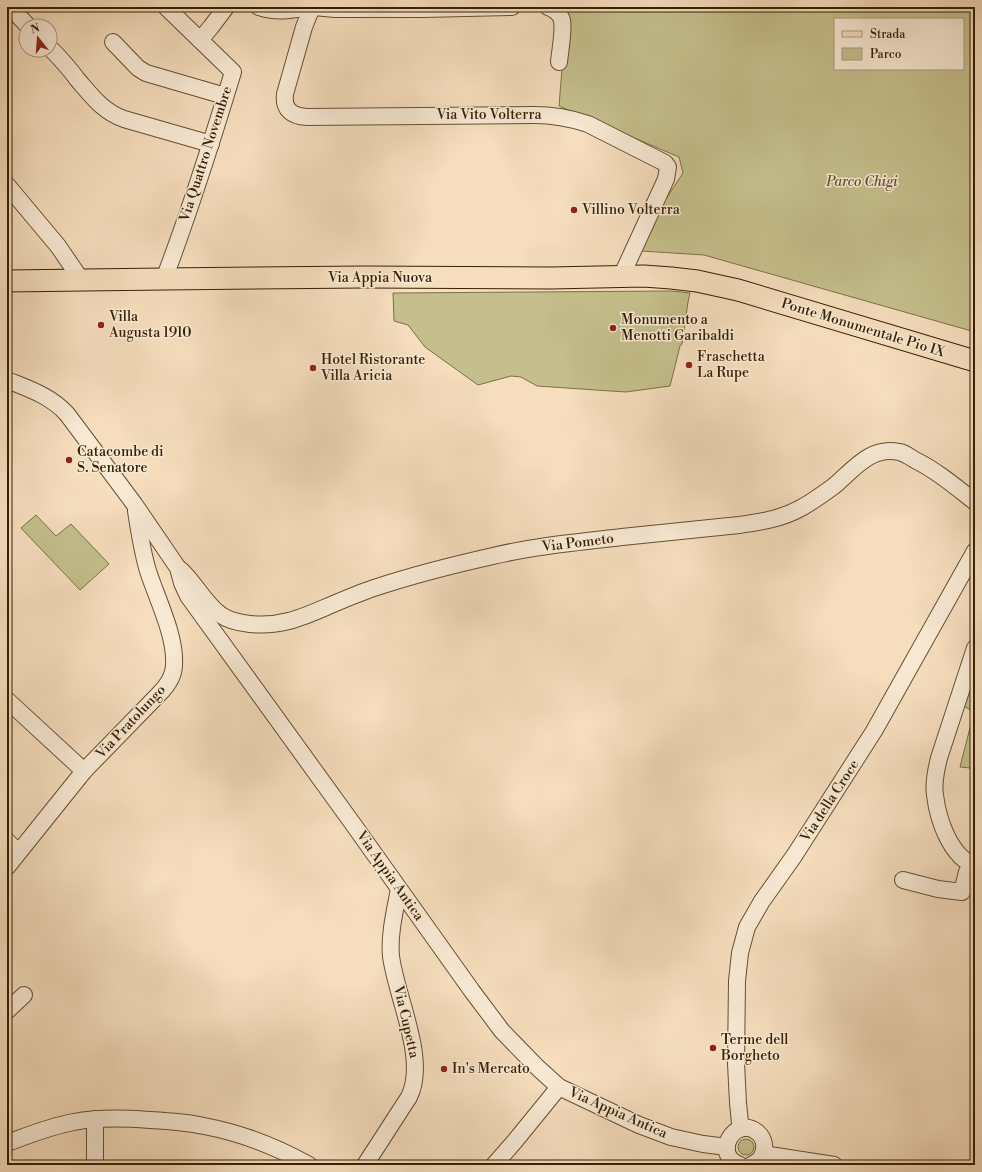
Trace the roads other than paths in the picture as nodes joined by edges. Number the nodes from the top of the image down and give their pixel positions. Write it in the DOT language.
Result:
graph roads {
  1 [pos="10,7"];
  2 [pos="166,7"];
  3 [pos="226,7"];
  4 [pos="259,7"];
  5 [pos="512,7"];
  6 [pos="548,7"];
  7 [pos="306,8"];
  8 [pos="20,18"];
  9 [pos="200,40"];
  10 [pos="113,42"];
  11 [pos="58,57"];
  12 [pos="559,62"];
  13 [pos="225,96"];
  14 [pos="211,144"];
  15 [pos="7,185"];
  16 [pos="58,246"];
  17 [pos="621,277"];
  18 [pos="164,279"];
  19 [pos="46,281"];
  20 [pos="82,281"];
  21 [pos="7,282"];
  22 [pos="751,294"];
  23 [pos="975,361"];
  24 [pos="7,380"];
  25 [pos="975,502"];
  26 [pos="135,505"];
  27 [pos="975,551"];
  28 [pos="178,568"];
  29 [pos="975,648"];
  30 [pos="7,700"];
  31 [pos="84,771"];
  32 [pos="13,847"];
  33 [pos="974,860"];
  34 [pos="7,867"];
  35 [pos="903,880"];
  36 [pos="399,889"];
  37 [pos="24,996"];
  38 [pos="7,1011"];
  39 [pos="736,1064"];
  40 [pos="559,1087"];
  41 [pos="96,1119"];
  42 [pos="745,1128"];
  43 [pos="7,1143"];
  44 [pos="763,1154"];
  45 [pos="729,1155"];
  46 [pos="95,1165"];
  47 [pos="310,1165"];
  48 [pos="364,1165"];
  49 [pos="494,1165"];
  50 [pos="751,1165"];
  51 [pos="834,1165"];
  1 -- 8 [label="street"];
  2 -- 9 [label="street, Via Quattro Novembre"];
  3 -- 9 [label="street"];
  4 -- 7 [label="street"];
  5 -- 7 [label="street"];
  6 -- 12 [label="street"];
  7 -- 17 [label="street, Via Vito Volterra"];
  9 -- 13 [label="street, Via Quattro Novembre"];
  10 -- 13 [label="street"];
  11 -- 14 [label="street"];
  13 -- 14 [label="street, Via Quattro Novembre"];
  14 -- 18 [label="street, Via Quattro Novembre"];
  15 -- 16 [label="street"];
  16 -- 19 [label="street"];
  16 -- 20 [label="street"];
  17 -- 18 [label="main road, Via Appia Nuova"];
  17 -- 22 [label="main road, Via Appia Nuova"];
  18 -- 20 [label="main road, Via Appia Nuova"];
  19 -- 20 [label="main road, Via Appia Nuova"];
  19 -- 21 [label="main road, Via Appia Nuova"];
  22 -- 23 [label="main road, Ponte Monumentale Pio IX"];
  24 -- 26 [label="street, Via Appia Antica"];
  25 -- 28 [label="street, Via Pometo"];
  26 -- 28 [label="street, Via Appia Antica"];
  26 -- 31 [label="street, Via Pratolungo"];
  27 -- 39 [label="street, Via della Croce"];
  28 -- 36 [label="street, Via Appia Antica"];
  29 -- 33 [label="street"];
  30 -- 31 [label="street"];
  31 -- 32 [label="street, Via Pratolungo"];
  32 -- 34 [label="street, Via Pratolungo"];
  33 -- 35 [label="street"];
  36 -- 40 [label="street, Via Appia Antica"];
  36 -- 48 [label="street, Via Cupetta"];
  37 -- 38 [label="street"];
  39 -- 42 [label="street, Via della Croce"];
  39 -- 45 [label="street, Via della Croce"];
  40 -- 45 [label="street, Via Appia Antica"];
  40 -- 49 [label="street"];
  41 -- 43 [label="street"];
  41 -- 46 [label="street"];
  41 -- 47 [label="street"];
  42 -- 44 [label="street"];
  42 -- 45 [label="street"];
  44 -- 50 [label="street"];
  44 -- 51 [label="street"];
}
